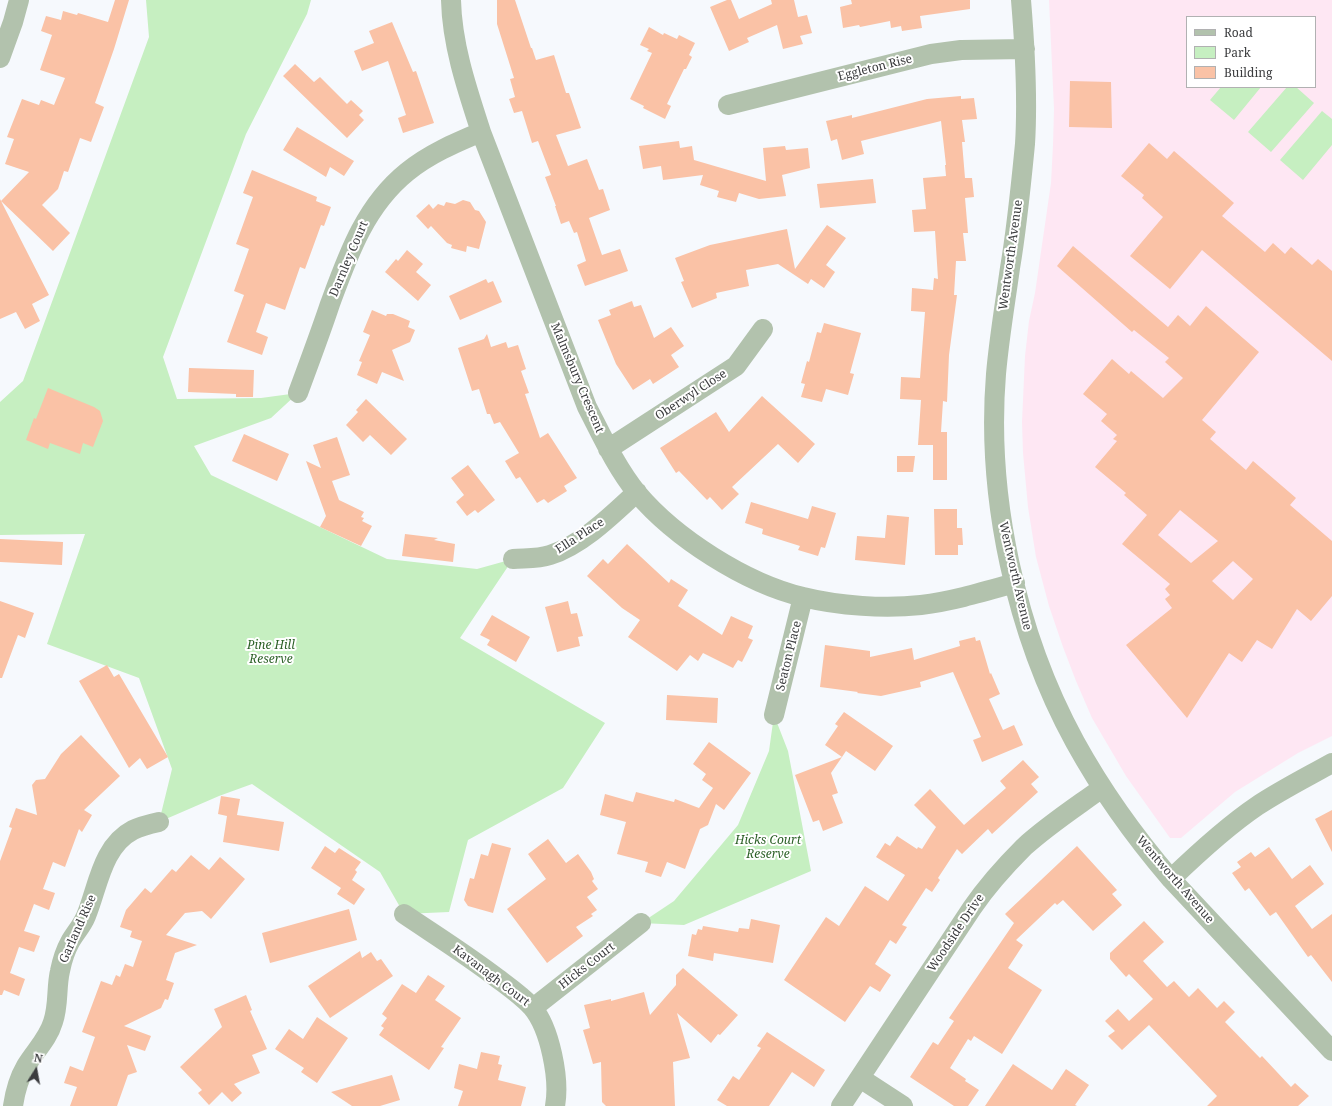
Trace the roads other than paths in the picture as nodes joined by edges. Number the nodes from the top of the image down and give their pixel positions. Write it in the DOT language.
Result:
graph roads {
  1 [pos="19,0"];
  2 [pos="451,0"];
  3 [pos="1021,0"];
  4 [pos="1025,49"];
  5 [pos="0,58"];
  6 [pos="728,105"];
  7 [pos="481,132"];
  8 [pos="763,329"];
  9 [pos="298,393"];
  10 [pos="608,449"];
  11 [pos="637,492"];
  12 [pos="513,559"];
  13 [pos="1015,583"];
  14 [pos="804,598"];
  15 [pos="774,715"];
  16 [pos="1332,763"];
  17 [pos="1102,788"];
  18 [pos="159,822"];
  19 [pos="1170,879"];
  20 [pos="404,914"];
  21 [pos="641,923"];
  22 [pos="533,1008"];
  23 [pos="1332,1051"];
  24 [pos="860,1078"];
  25 [pos="13,1106"];
  26 [pos="555,1106"];
  27 [pos="841,1106"];
  28 [pos="903,1106"];
  1 -- 5 [label="street"];
  2 -- 7 [label="street, Malmsbury Crescent"];
  3 -- 4 [label="street, Wentworth Avenue"];
  4 -- 6 [label="street, Eggleton Rise"];
  4 -- 13 [label="street, Wentworth Avenue"];
  7 -- 9 [label="street, Darnley Court"];
  7 -- 10 [label="street, Malmsbury Crescent"];
  8 -- 10 [label="street, Oberwyl Close"];
  10 -- 11 [label="street, Malmsbury Crescent"];
  11 -- 12 [label="street, Ella Place"];
  11 -- 14 [label="street, Malmsbury Crescent"];
  13 -- 14 [label="street, Malmsbury Crescent"];
  13 -- 17 [label="street, Wentworth Avenue"];
  14 -- 15 [label="street, Seaton Place"];
  16 -- 19 [label="street"];
  17 -- 19 [label="street, Wentworth Avenue"];
  17 -- 24 [label="street, Woodside Drive"];
  18 -- 25 [label="street, Garland Rise"];
  19 -- 23 [label="street, Wentworth Avenue"];
  20 -- 22 [label="street, Kavanagh Court"];
  21 -- 22 [label="street, Hicks Court"];
  22 -- 26 [label="street, Kavanagh Court"];
  24 -- 27 [label="street, Woodside Drive"];
  24 -- 28 [label="street"];
}
